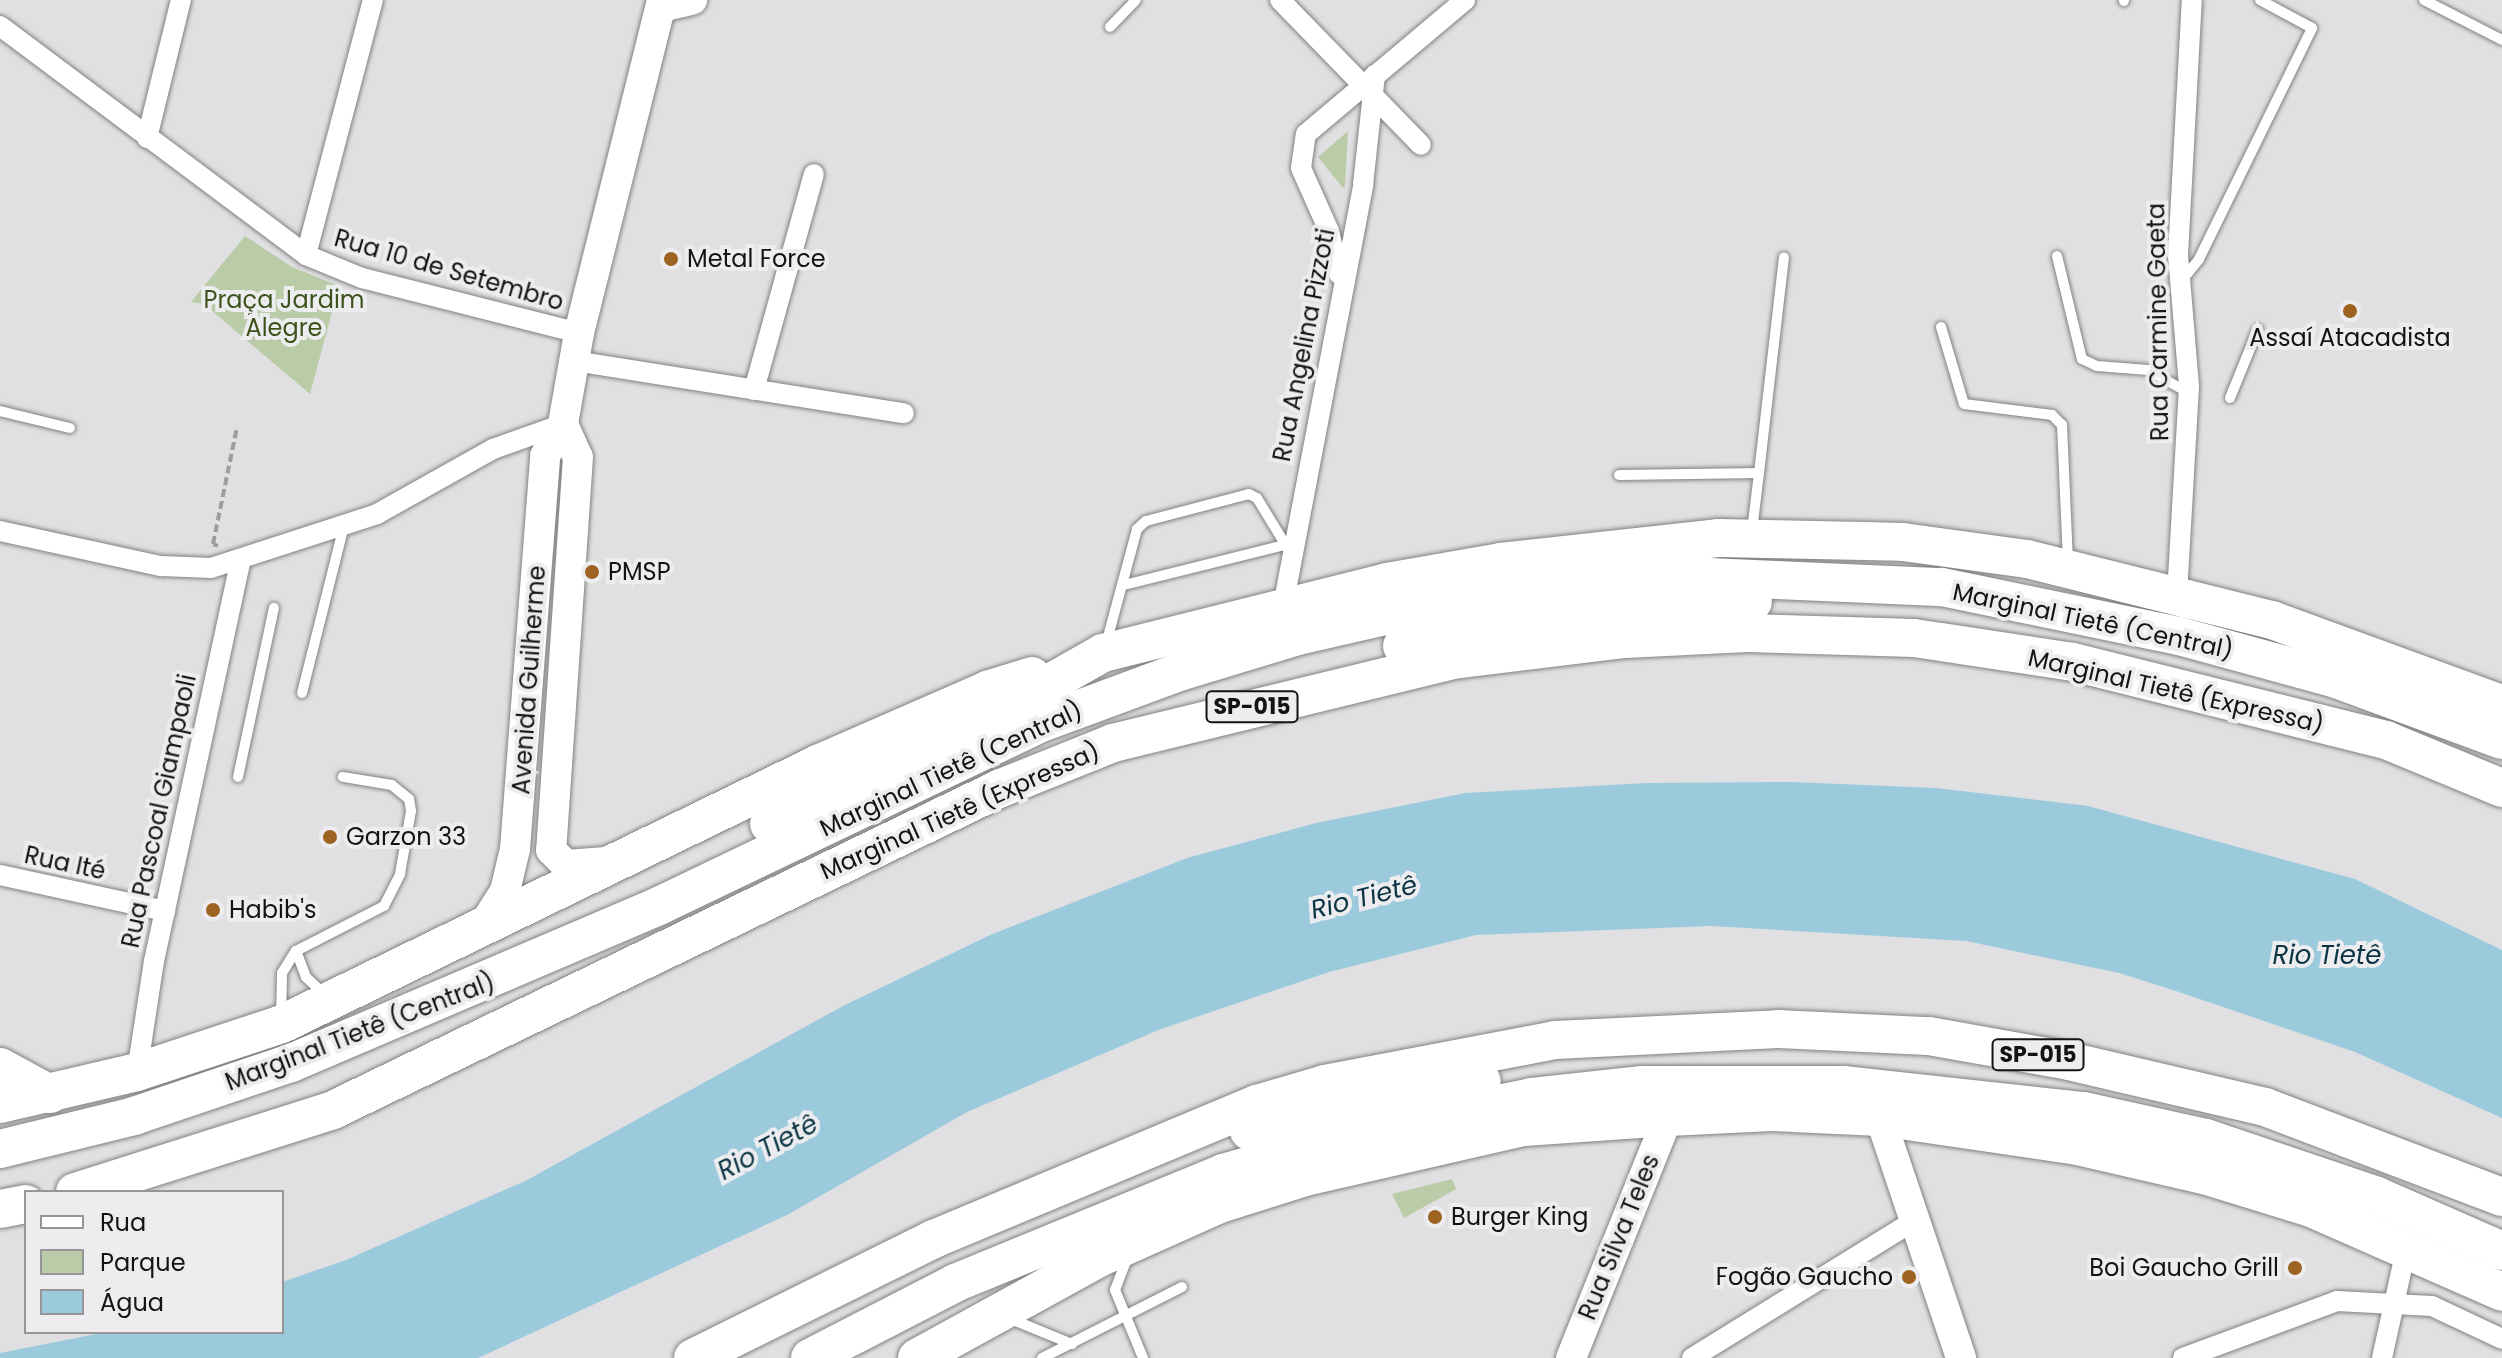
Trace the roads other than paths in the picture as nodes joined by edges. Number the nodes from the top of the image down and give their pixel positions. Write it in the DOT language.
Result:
graph roads {
  1 [pos="181,0"];
  2 [pos="373,0"];
  3 [pos="692,0"];
  4 [pos="1136,0"];
  5 [pos="1280,0"];
  6 [pos="1465,0"];
  7 [pos="2192,0"];
  8 [pos="2260,0"];
  9 [pos="2424,0"];
  10 [pos="662,3"];
  11 [pos="0,26"];
  12 [pos="1110,27"];
  13 [pos="2502,40"];
  14 [pos="1370,84"];
  15 [pos="147,138"];
  16 [pos="1421,145"];
  17 [pos="814,174"];
  18 [pos="306,255"];
  19 [pos="2057,256"];
  20 [pos="1784,257"];
  21 [pos="2182,280"];
  22 [pos="1341,282"];
  23 [pos="1941,327"];
  24 [pos="2258,329"];
  25 [pos="576,347"];
  26 [pos="754,390"];
  27 [pos="2189,393"];
  28 [pos="2230,398"];
  29 [pos="0,411"];
  30 [pos="904,413"];
  31 [pos="563,424"];
  32 [pos="70,428"];
  33 [pos="1759,473"];
  34 [pos="1619,475"];
  35 [pos="344,526"];
  36 [pos="0,531"];
  37 [pos="1751,538"];
  38 [pos="1289,551"];
  39 [pos="240,562"];
  40 [pos="2068,569"];
  41 [pos="1124,585"];
  42 [pos="2177,595"];
  43 [pos="2039,604"];
  44 [pos="1283,606"];
  45 [pos="274,608"];
  46 [pos="1103,653"];
  47 [pos="302,693"];
  48 [pos="2502,704"];
  49 [pos="526,712"];
  50 [pos="559,714"];
  51 [pos="1186,722"];
  52 [pos="2502,740"];
  53 [pos="238,777"];
  54 [pos="343,777"];
  55 [pos="2502,788"];
  56 [pos="612,862"];
  57 [pos="0,875"];
  58 [pos="165,911"];
  59 [pos="478,932"];
  60 [pos="296,951"];
  61 [pos="493,980"];
  62 [pos="336,1000"];
  63 [pos="282,1024"];
  64 [pos="0,1067"];
  65 [pos="137,1072"];
  66 [pos="1642,1085"];
  67 [pos="50,1094"];
  68 [pos="0,1104"];
  69 [pos="1668,1117"];
  70 [pos="1880,1117"];
  71 [pos="0,1149"];
  72 [pos="81,1190"];
  73 [pos="2502,1197"];
  74 [pos="24,1204"];
  75 [pos="0,1209"];
  76 [pos="1914,1221"];
  77 [pos="934,1239"];
  78 [pos="1133,1243"];
  79 [pos="2406,1250"];
  80 [pos="2502,1251"];
  81 [pos="1099,1258"];
  82 [pos="1182,1287"];
  83 [pos="2502,1292"];
  84 [pos="2395,1301"];
  85 [pos="998,1314"];
  86 [pos="1126,1317"];
  87 [pos="2502,1339"];
  88 [pos="1072,1344"];
  89 [pos="929,1355"];
  90 [pos="693,1358"];
  91 [pos="810,1358"];
  92 [pos="851,1358"];
  93 [pos="1042,1358"];
  94 [pos="1143,1358"];
  95 [pos="1571,1358"];
  96 [pos="1692,1358"];
  97 [pos="1961,1358"];
  98 [pos="2183,1358"];
  99 [pos="2382,1358"];
  1 -- 15 [label="street"];
  2 -- 18 [label="street"];
  3 -- 10 [label="street"];
  4 -- 12 [label="lane"];
  5 -- 14 [label="street"];
  6 -- 14 [label="street"];
  7 -- 21 [label="street, Rua Carmine Gaeta"];
  8 -- 21 [label="lane"];
  9 -- 13 [label="lane"];
  10 -- 25 [label="street, Avenida Guilherme"];
  11 -- 15 [label="street, Rua 10 de Setembro"];
  14 -- 16 [label="street"];
  14 -- 22 [label="street, Rua Angelina Pizzoti"];
  14 -- 22 [label="street"];
  15 -- 18 [label="street, Rua 10 de Setembro"];
  17 -- 26 [label="street"];
  18 -- 25 [label="street, Rua 10 de Setembro"];
  19 -- 27 [label="lane"];
  20 -- 33 [label="lane"];
  21 -- 27 [label="street, Rua Carmine Gaeta"];
  22 -- 38 [label="street, Rua Angelina Pizzoti"];
  23 -- 40 [label="lane"];
  24 -- 28 [label="lane"];
  25 -- 26 [label="street, Rua 10 de Setembro"];
  25 -- 31 [label="street, Avenida Guilherme"];
  26 -- 30 [label="street, Rua 10 de Setembro"];
  27 -- 42 [label="street, Rua Carmine Gaeta"];
  29 -- 32 [label="lane"];
  31 -- 35 [label="street"];
  31 -- 49 [label="street, Avenida Guilherme"];
  31 -- 50 [label="street, Avenida Guilherme"];
  33 -- 34 [label="lane"];
  33 -- 37 [label="lane"];
  35 -- 39 [label="street"];
  35 -- 47 [label="lane"];
  36 -- 39 [label="street"];
  37 -- 40 [label="highway"];
  37 -- 44 [label="highway"];
  38 -- 41 [label="lane"];
  38 -- 41 [label="lane"];
  38 -- 44 [label="street, Rua Angelina Pizzoti"];
  39 -- 58 [label="street, Rua Pascoal Giampaoli"];
  40 -- 42 [label="highway"];
  41 -- 46 [label="lane"];
  42 -- 48 [label="highway"];
  43 -- 51 [label="highway"];
  43 -- 52 [label="highway, Marginal Tietê (Central)"];
  43 -- 61 [label="highway, Marginal Tietê (Central)"];
  44 -- 46 [label="highway"];
  45 -- 53 [label="lane"];
  46 -- 56 [label="highway"];
  46 -- 61 [label="highway"];
  49 -- 50 [label="street"];
  49 -- 59 [label="street, Avenida Guilherme"];
  50 -- 56 [label="street, Avenida Guilherme"];
  51 -- 55 [label="highway, Marginal Tietê (Expressa) / SP-015"];
  51 -- 72 [label="highway, Marginal Tietê (Expressa) / SP-015"];
  54 -- 60 [label="lane"];
  56 -- 59 [label="highway"];
  57 -- 58 [label="street, Rua Ité"];
  58 -- 65 [label="street, Rua Pascoal Giampaoli"];
  59 -- 62 [label="highway"];
  60 -- 62 [label="lane"];
  60 -- 63 [label="lane"];
  61 -- 71 [label="highway, Marginal Tietê (Central)"];
  62 -- 63 [label="highway"];
  63 -- 65 [label="highway"];
  64 -- 67 [label="highway"];
  65 -- 67 [label="highway"];
  66 -- 77 [label="highway"];
  66 -- 80 [label="highway"];
  66 -- 91 [label="highway"];
  67 -- 68 [label="highway"];
  69 -- 70 [label="highway"];
  69 -- 78 [label="highway"];
  69 -- 95 [label="street, Rua Silva Teles"];
  70 -- 76 [label="street"];
  70 -- 79 [label="highway"];
  73 -- 77 [label="highway, SP-015"];
  74 -- 75 [label="highway"];
  76 -- 96 [label="street"];
  76 -- 97 [label="street"];
  77 -- 90 [label="highway, SP-015"];
  78 -- 81 [label="highway"];
  78 -- 86 [label="lane"];
  79 -- 83 [label="highway"];
  79 -- 84 [label="street"];
  81 -- 85 [label="highway"];
  81 -- 92 [label="highway"];
  82 -- 86 [label="lane"];
  84 -- 87 [label="street"];
  84 -- 98 [label="street"];
  84 -- 99 [label="street"];
  85 -- 88 [label="lane"];
  85 -- 89 [label="highway"];
  86 -- 88 [label="lane"];
  86 -- 94 [label="lane"];
  88 -- 93 [label="lane"];
}
